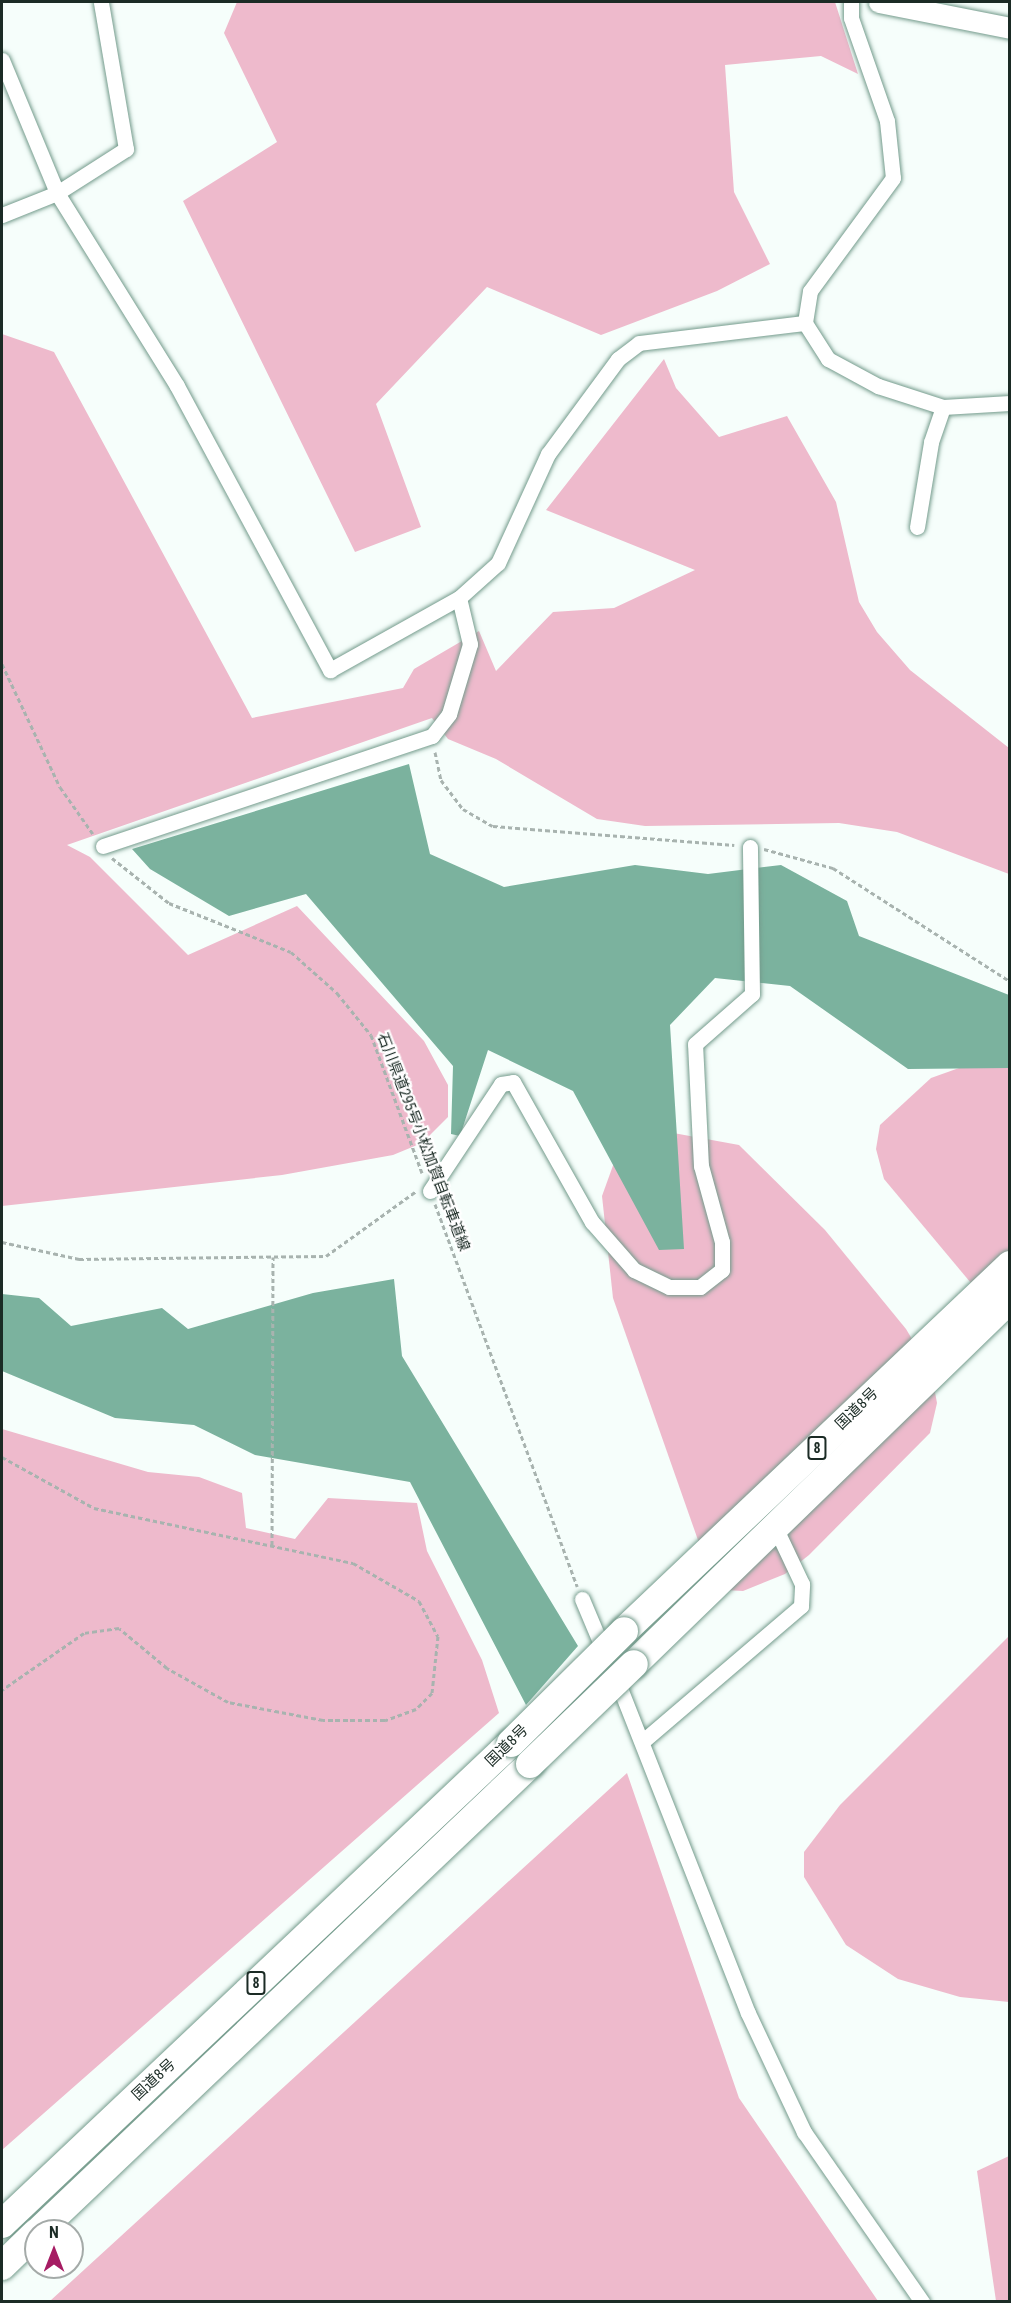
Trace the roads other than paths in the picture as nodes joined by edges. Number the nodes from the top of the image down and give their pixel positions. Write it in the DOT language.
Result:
graph roads {
  1 [pos="101,2"];
  2 [pos="851,2"];
  3 [pos="879,2"];
  4 [pos="1010,28"];
  5 [pos="2,60"];
  6 [pos="57,193"];
  7 [pos="2,215"];
  8 [pos="805,322"];
  9 [pos="1010,403"];
  10 [pos="943,407"];
  11 [pos="917,527"];
  12 [pos="459,598"];
  13 [pos="103,846"];
  14 [pos="749,854"];
  15 [pos="428,1188"];
  16 [pos="1010,1265"];
  17 [pos="1010,1299"];
  18 [pos="777,1531"];
  19 [pos="582,1599"];
  20 [pos="643,1741"];
  21 [pos="51,2219"];
  22 [pos="2,2224"];
  23 [pos="24,2245"];
  24 [pos="2,2266"];
  25 [pos="922,2301"];
  1 -- 6 [label="street"];
  2 -- 8 [label="street"];
  3 -- 4 [label="street"];
  5 -- 6 [label="street"];
  6 -- 7 [label="street"];
  6 -- 12 [label="street"];
  8 -- 10 [label="street"];
  8 -- 12 [label="street"];
  9 -- 10 [label="street"];
  10 -- 11 [label="street"];
  12 -- 13 [label="street"];
  14 -- 15 [label="street"];
  16 -- 22 [label="highway, 国道8号 / 8, bridge"];
  17 -- 18 [label="highway, 国道8号 / 8"];
  18 -- 20 [label="street"];
  18 -- 21 [label="highway, 国道8号 / 8, bridge"];
  19 -- 20 [label="street"];
  20 -- 25 [label="street"];
  23 -- 24 [label="highway, 国道8号 / 8"];
}
